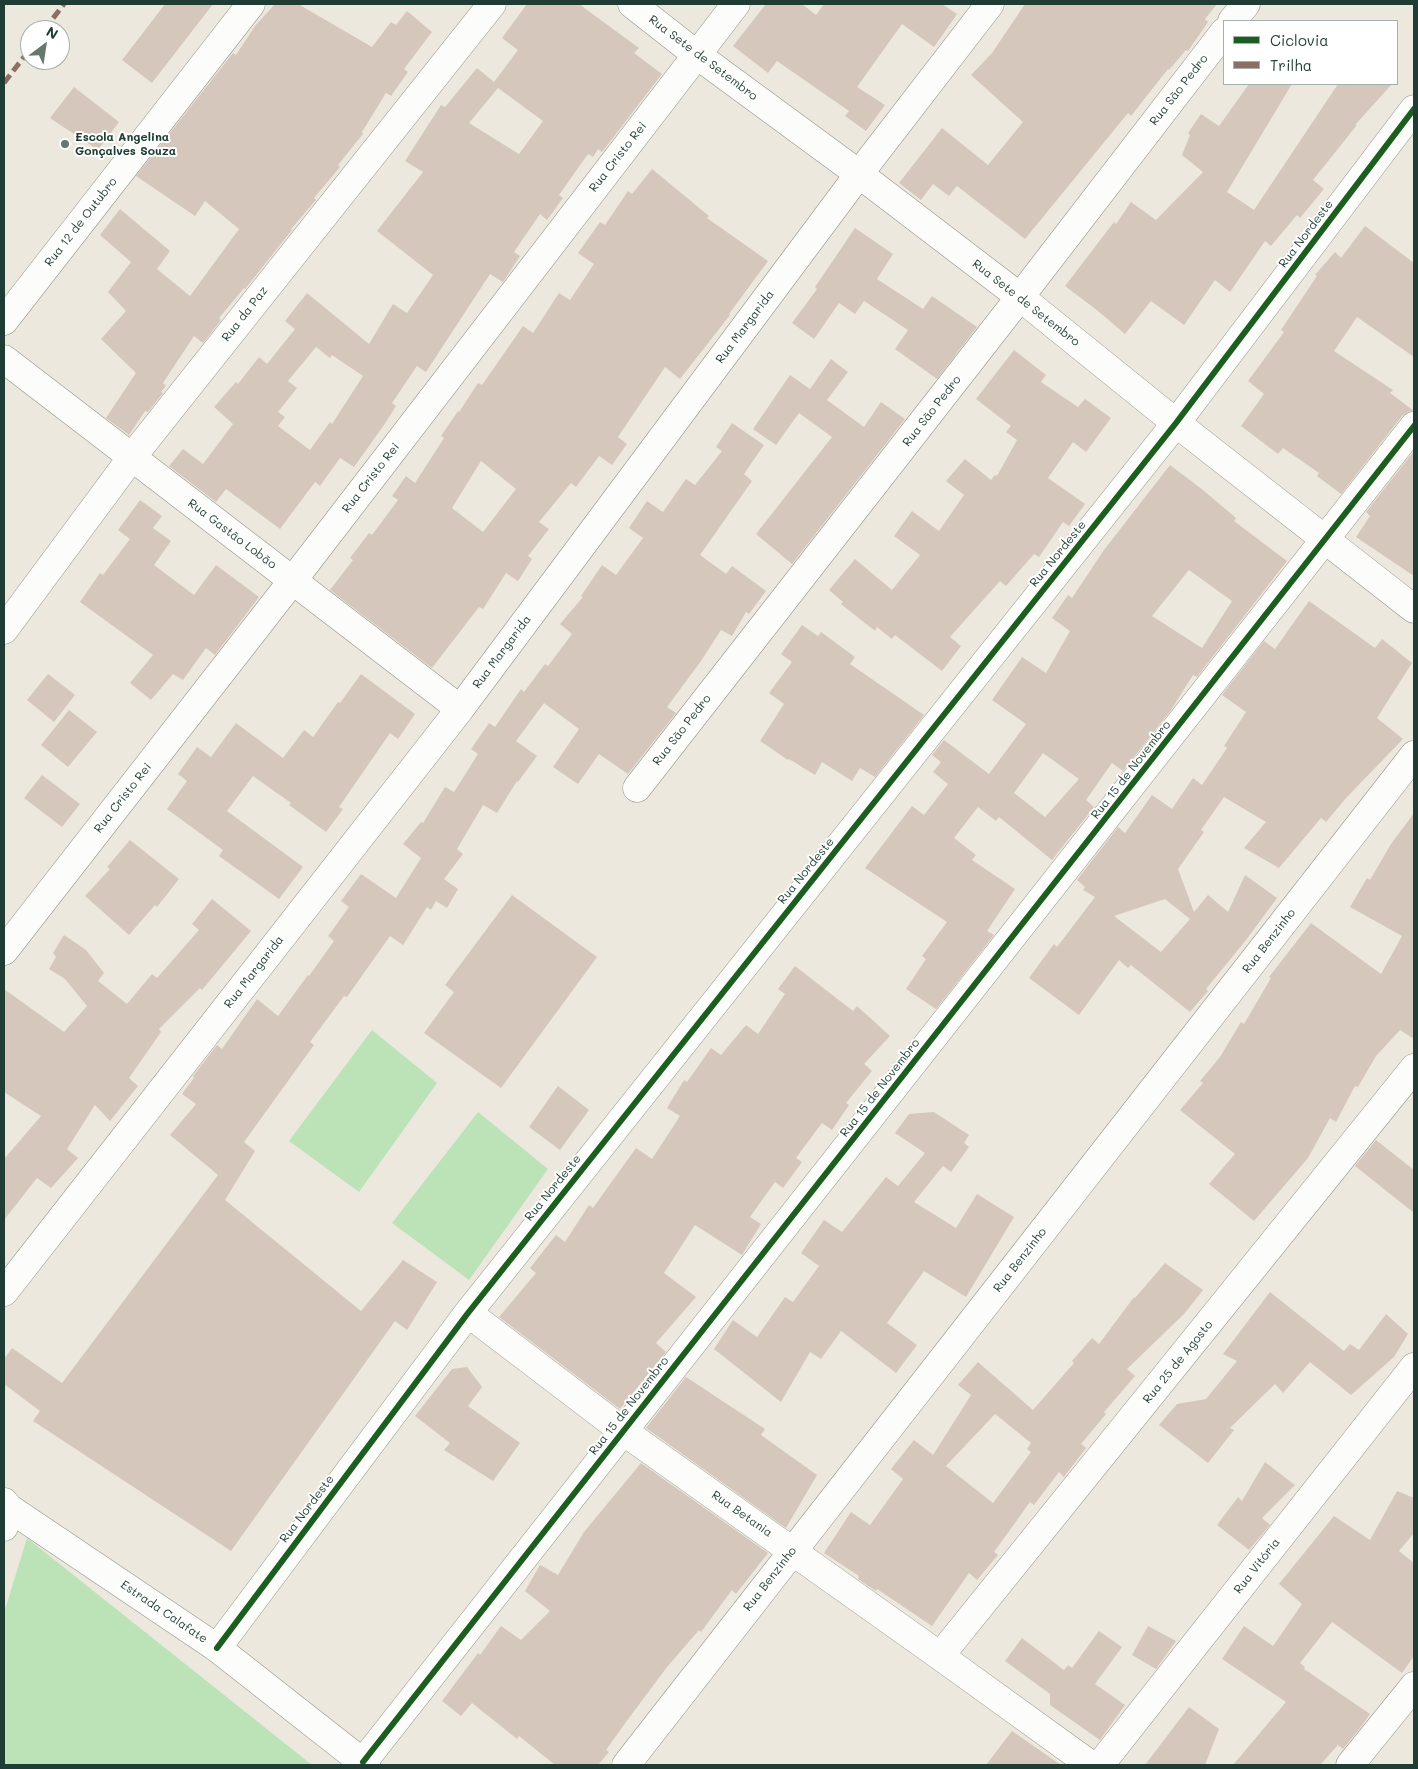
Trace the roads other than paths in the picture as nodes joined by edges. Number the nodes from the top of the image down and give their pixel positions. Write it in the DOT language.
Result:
graph roads {
  1 [pos="251,4"];
  2 [pos="492,4"];
  3 [pos="632,4"];
  4 [pos="736,4"];
  5 [pos="990,4"];
  6 [pos="1246,4"];
  7 [pos="1233,20"];
  8 [pos="1223,33"];
  9 [pos="697,55"];
  10 [pos="1414,109"];
  11 [pos="859,174"];
  12 [pos="1020,298"];
  13 [pos="4,321"];
  14 [pos="4,358"];
  15 [pos="1176,423"];
  16 [pos="1414,426"];
  17 [pos="132,457"];
  18 [pos="1327,539"];
  19 [pos="293,580"];
  20 [pos="1414,609"];
  21 [pos="4,630"];
  22 [pos="460,709"];
  23 [pos="1414,755"];
  24 [pos="637,788"];
  25 [pos="4,951"];
  26 [pos="1414,1068"];
  27 [pos="4,1292"];
  28 [pos="468,1313"];
  29 [pos="1414,1367"];
  30 [pos="623,1431"];
  31 [pos="6,1513"];
  32 [pos="792,1550"];
  33 [pos="217,1648"];
  34 [pos="940,1656"];
  35 [pos="1414,1686"];
  36 [pos="364,1764"];
  37 [pos="626,1765"];
  38 [pos="1091,1765"];
  39 [pos="1100,1765"];
  40 [pos="1350,1765"];
  1 -- 13 [label="street, Rua 12 de Outubro"];
  2 -- 17 [label="street, Rua da Paz"];
  3 -- 9 [label="street, Rua Sete de Setembro"];
  4 -- 9 [label="street, Rua Cristo Rei"];
  5 -- 11 [label="street, Rua Margarida"];
  6 -- 7 [label="street"];
  8 -- 12 [label="street, Rua São Pedro"];
  9 -- 11 [label="street, Rua Sete de Setembro"];
  9 -- 19 [label="street, Rua Cristo Rei"];
  10 -- 15 [label="street, Rua Nordeste"];
  11 -- 12 [label="street, Rua Sete de Setembro"];
  11 -- 22 [label="street, Rua Margarida"];
  12 -- 15 [label="street, Rua Sete de Setembro"];
  12 -- 24 [label="street, Rua São Pedro"];
  14 -- 17 [label="street, Rua Gastão Lobão"];
  15 -- 18 [label="street, Rua Sete de Setembro"];
  15 -- 28 [label="street, Rua Nordeste"];
  16 -- 18 [label="street, Rua 15 de Novembro"];
  17 -- 19 [label="street, Rua Gastão Lobão"];
  17 -- 21 [label="street, Rua da Paz"];
  18 -- 20 [label="street, Rua Sete de Setembro"];
  18 -- 30 [label="street, Rua 15 de Novembro"];
  19 -- 22 [label="street, Rua Gastão Lobão"];
  19 -- 25 [label="street, Rua Cristo Rei"];
  22 -- 27 [label="street, Rua Margarida"];
  23 -- 32 [label="street, Rua Benzinho"];
  26 -- 34 [label="street, Rua 25 de Agosto"];
  28 -- 30 [label="street, Rua Betania"];
  28 -- 33 [label="street, Rua Nordeste"];
  29 -- 39 [label="street, Rua Vitória"];
  30 -- 32 [label="street, Rua Betania"];
  30 -- 36 [label="street, Rua 15 de Novembro"];
  31 -- 33 [label="street, Estrada Calafate"];
  32 -- 34 [label="street, Rua Betania"];
  32 -- 37 [label="street, Rua Benzinho"];
  33 -- 36 [label="street, Estrada Calafate"];
  34 -- 38 [label="street, Rua Betania"];
  35 -- 40 [label="street"];
}
